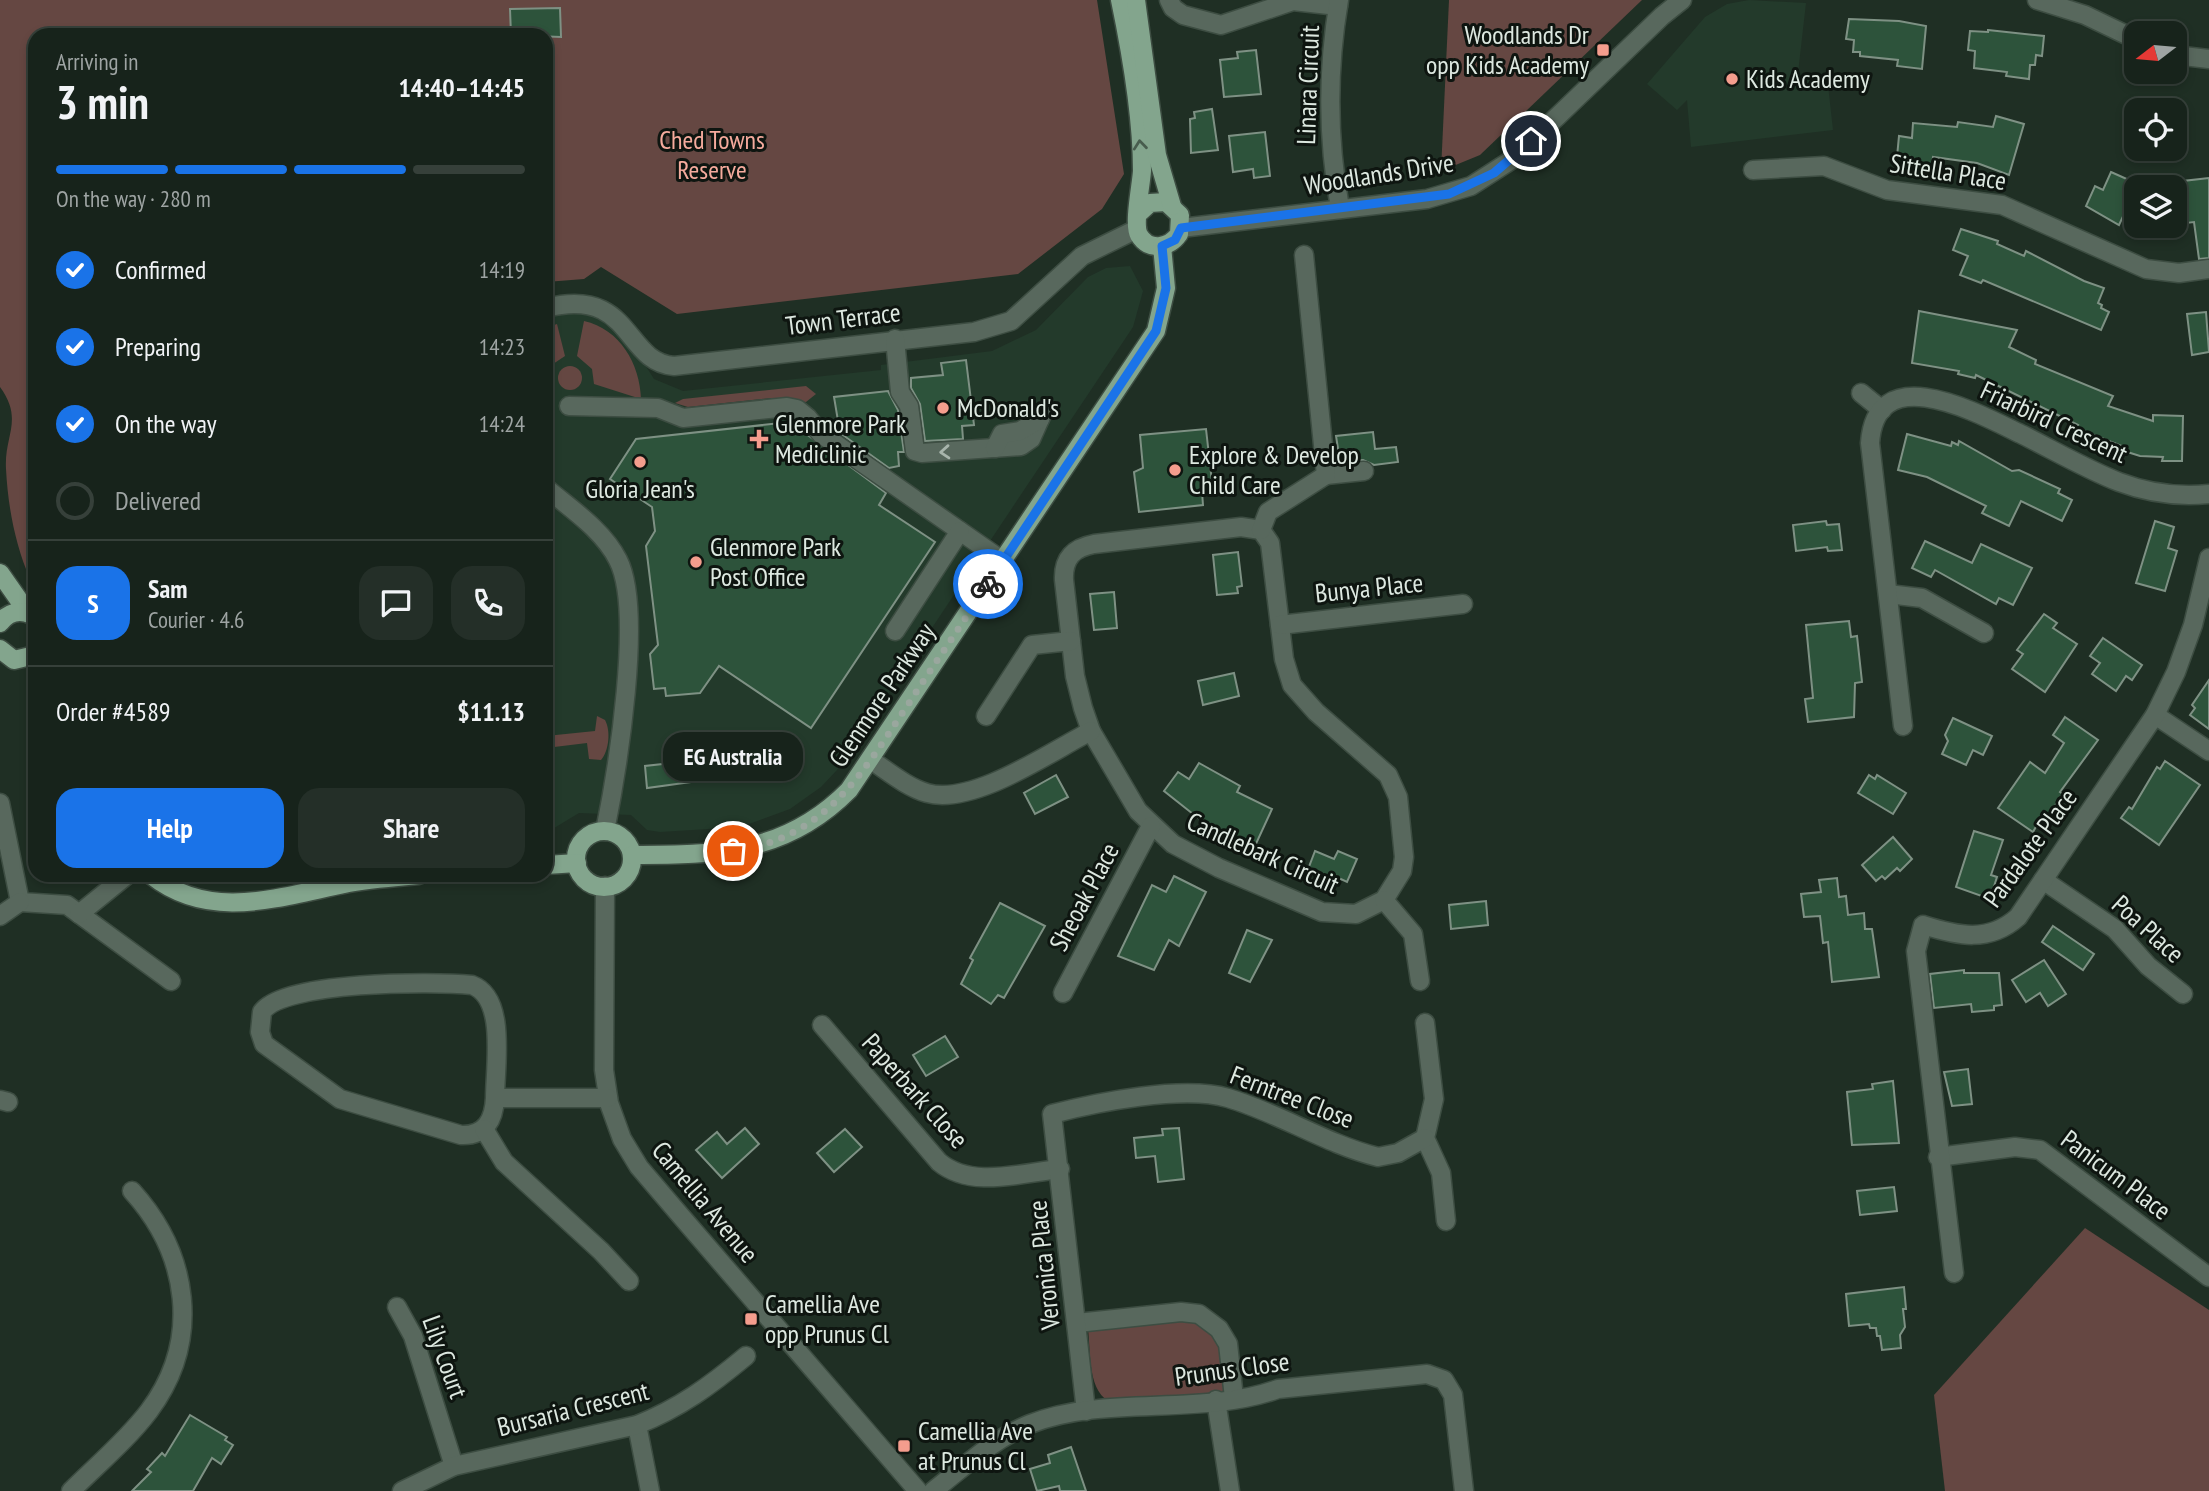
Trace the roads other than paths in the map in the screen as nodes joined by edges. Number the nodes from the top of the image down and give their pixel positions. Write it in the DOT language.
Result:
graph roads {
  1 [pos="1120,0"];
  2 [pos="1136,0"];
  3 [pos="1169,0"];
  4 [pos="1682,0"];
  5 [pos="2037,0"];
  6 [pos="1338,3"];
  7 [pos="2124,34"];
  8 [pos="2188,57"];
  9 [pos="2209,59"];
  10 [pos="1753,170"];
  11 [pos="1172,206"];
  12 [pos="1340,208"];
  13 [pos="1138,221"];
  14 [pos="1181,228"];
  15 [pos="1162,246"];
  16 [pos="1304,255"];
  17 [pos="2209,269"];
  18 [pos="553,307"];
  19 [pos="895,339"];
  20 [pos="1861,393"];
  21 [pos="569,405"];
  22 [pos="1882,410"];
  23 [pos="1041,416"];
  24 [pos="1364,471"];
  25 [pos="1326,475"];
  26 [pos="553,494"];
  27 [pos="2209,494"];
  28 [pos="1261,530"];
  29 [pos="960,531"];
  30 [pos="2209,558"];
  31 [pos="1003,561"];
  32 [pos="0,573"];
  33 [pos="1888,594"];
  34 [pos="1463,604"];
  35 [pos="28,611"];
  36 [pos="28,615"];
  37 [pos="0,623"];
  38 [pos="1280,625"];
  39 [pos="895,631"];
  40 [pos="1984,633"];
  41 [pos="1071,641"];
  42 [pos="0,649"];
  43 [pos="28,660"];
  44 [pos="2155,715"];
  45 [pos="986,716"];
  46 [pos="1903,726"];
  47 [pos="1091,731"];
  48 [pos="2209,751"];
  49 [pos="871,760"];
  50 [pos="0,803"];
  51 [pos="1151,825"];
  52 [pos="605,831"];
  53 [pos="632,855"];
  54 [pos="577,863"];
  55 [pos="553,865"];
  56 [pos="2043,880"];
  57 [pos="118,882"];
  58 [pos="164,882"];
  59 [pos="359,882"];
  60 [pos="605,886"];
  61 [pos="1384,900"];
  62 [pos="20,902"];
  63 [pos="79,914"];
  64 [pos="0,916"];
  65 [pos="171,981"];
  66 [pos="1420,981"];
  67 [pos="1063,993"];
  68 [pos="2183,994"];
  69 [pos="1425,1023"];
  70 [pos="822,1025"];
  71 [pos="495,1098"];
  72 [pos="608,1098"];
  73 [pos="1052,1114"];
  74 [pos="484,1129"];
  75 [pos="1425,1138"];
  76 [pos="1938,1157"];
  77 [pos="1060,1169"];
  78 [pos="132,1191"];
  79 [pos="1447,1221"];
  80 [pos="1954,1272"];
  81 [pos="2209,1277"];
  82 [pos="629,1281"];
  83 [pos="397,1307"];
  84 [pos="1077,1323"];
  85 [pos="746,1356"];
  86 [pos="1225,1399"];
  87 [pos="1086,1411"];
  88 [pos="637,1424"];
  89 [pos="454,1466"];
  90 [pos="71,1491"];
  91 [pos="402,1491"];
  92 [pos="650,1491"];
  93 [pos="918,1491"];
  94 [pos="933,1491"];
  95 [pos="1230,1491"];
  96 [pos="1464,1491"];
  13 -- 1 [label="main road, one-way"];
  2 -- 11 [label="main road"];
  3 -- 6 [label="street, Linara Circuit"];
  4 -- 12 [label="street, Woodlands Drive"];
  5 -- 7 [label="street"];
  6 -- 12 [label="street, Linara Circuit"];
  8 -- 9 [label="street"];
  10 -- 17 [label="street, Sittella Place"];
  11 -- 13 [label="main road"];
  11 -- 14 [label="main road"];
  12 -- 14 [label="street, Woodlands Drive"];
  13 -- 15 [label="main road"];
  13 -- 19 [label="street, Town Terrace"];
  14 -- 15 [label="main road"];
  15 -- 31 [label="main road, Glenmore Parkway"];
  16 -- 25 [label="street"];
  18 -- 19 [label="street, Town Terrace"];
  23 -- 19 [label="street, one-way"];
  20 -- 22 [label="street"];
  21 -- 29 [label="street"];
  22 -- 27 [label="street, Friarbird Crescent"];
  22 -- 33 [label="street"];
  24 -- 25 [label="street"];
  25 -- 28 [label="street"];
  26 -- 52 [label="street"];
  28 -- 38 [label="street"];
  28 -- 41 [label="street, Candlebark Circuit"];
  29 -- 31 [label="street"];
  29 -- 39 [label="street"];
  30 -- 44 [label="street, Pardalote Place"];
  31 -- 49 [label="main road, Glenmore Parkway"];
  32 -- 35 [label="main road"];
  33 -- 40 [label="street"];
  33 -- 46 [label="street"];
  34 -- 38 [label="street, Bunya Place"];
  36 -- 37 [label="main road"];
  38 -- 61 [label="street"];
  41 -- 45 [label="street"];
  41 -- 47 [label="street, Candlebark Circuit"];
  42 -- 43 [label="main road"];
  44 -- 48 [label="street"];
  44 -- 56 [label="street, Pardalote Place"];
  47 -- 49 [label="street"];
  47 -- 51 [label="street, Candlebark Circuit"];
  49 -- 53 [label="main road, Glenmore Parkway"];
  50 -- 62 [label="street"];
  51 -- 61 [label="street, Candlebark Circuit"];
  51 -- 67 [label="street, Sheoak Place"];
  52 -- 53 [label="main road"];
  52 -- 54 [label="main road"];
  53 -- 60 [label="main road"];
  54 -- 55 [label="main road"];
  54 -- 60 [label="main road"];
  56 -- 68 [label="street, Poa Place"];
  56 -- 76 [label="street, Pardalote Place"];
  57 -- 63 [label="street"];
  58 -- 59 [label="main road"];
  60 -- 72 [label="street, Camellia Avenue"];
  61 -- 66 [label="street"];
  62 -- 63 [label="street"];
  62 -- 64 [label="street"];
  63 -- 65 [label="street"];
  69 -- 75 [label="street"];
  70 -- 77 [label="street, Paperbark Close"];
  71 -- 72 [label="street"];
  71 -- 74 [label="street"];
  71 -- 74 [label="street"];
  72 -- 93 [label="street, Camellia Avenue"];
  73 -- 75 [label="street, Ferntree Close"];
  73 -- 77 [label="street, Veronica Place"];
  74 -- 82 [label="street"];
  75 -- 79 [label="street"];
  76 -- 80 [label="street, Pardalote Place"];
  76 -- 81 [label="street, Panicum Place"];
  77 -- 84 [label="street, Veronica Place"];
  78 -- 90 [label="street"];
  83 -- 89 [label="street, Lily Court"];
  84 -- 86 [label="street"];
  84 -- 87 [label="street, Veronica Place"];
  85 -- 88 [label="street, Bursaria Crescent"];
  86 -- 87 [label="street, Prunus Close"];
  86 -- 95 [label="street"];
  86 -- 96 [label="street, Prunus Close"];
  87 -- 94 [label="street, Prunus Close"];
  88 -- 89 [label="street, Bursaria Crescent"];
  88 -- 92 [label="street"];
  89 -- 91 [label="street, Bursaria Crescent"];
}
